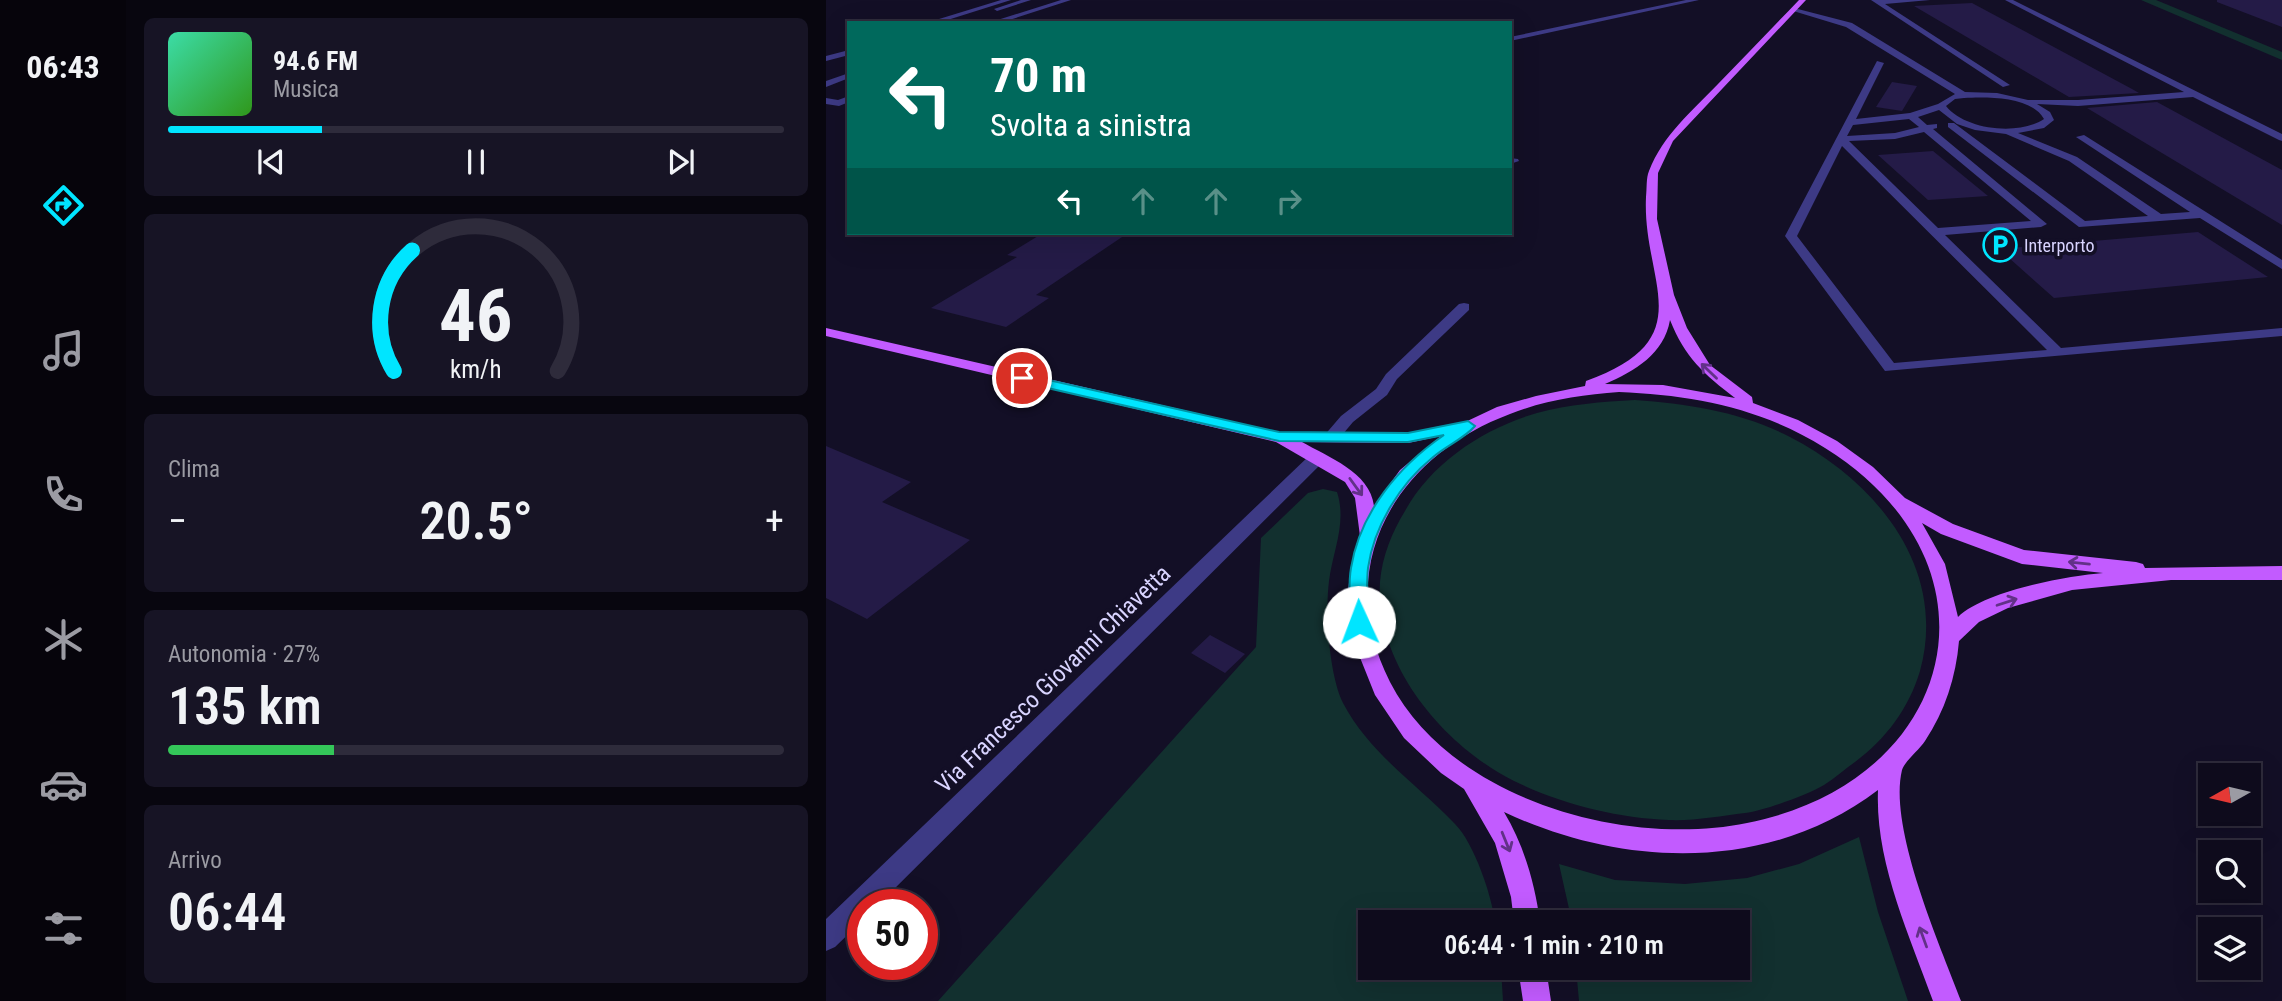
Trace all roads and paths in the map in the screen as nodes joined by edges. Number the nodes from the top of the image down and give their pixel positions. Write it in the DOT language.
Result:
graph roads {
  1 [pos="1008,0"];
  2 [pos="1028,0"];
  3 [pos="1068,0"];
  4 [pos="1696,0"];
  5 [pos="1803,0"];
  6 [pos="1927,0"];
  7 [pos="2008,0"];
  8 [pos="1875,1"];
  9 [pos="1794,10"];
  10 [pos="936,21"];
  11 [pos="957,21"];
  12 [pos="998,21"];
  13 [pos="1512,39"];
  14 [pos="847,47"];
  15 [pos="826,52"];
  16 [pos="847,53"];
  17 [pos="826,59"];
  18 [pos="1880,62"];
  19 [pos="847,76"];
  20 [pos="826,83"];
  21 [pos="2006,85"];
  22 [pos="2196,94"];
  23 [pos="1963,95"];
  24 [pos="2013,98"];
  25 [pos="826,101"];
  26 [pos="2209,101"];
  27 [pos="846,102"];
  28 [pos="1941,106"];
  29 [pos="1911,116"];
  30 [pos="2048,122"];
  31 [pos="1849,123"];
  32 [pos="1951,125"];
  33 [pos="1973,126"];
  34 [pos="1924,127"];
  35 [pos="1990,129"];
  36 [pos="2081,137"];
  37 [pos="2282,138"];
  38 [pos="1841,139"];
  39 [pos="2073,159"];
  40 [pos="2202,215"];
  41 [pos="2160,218"];
  42 [pos="1935,232"];
  43 [pos="2282,265"];
  44 [pos="1667,295"];
  45 [pos="1464,307"];
  46 [pos="826,332"];
  47 [pos="2282,332"];
  48 [pos="2058,354"];
  49 [pos="1565,392"];
  50 [pos="1763,411"];
  51 [pos="1468,426"];
  52 [pos="1279,437"];
  53 [pos="1331,437"];
  54 [pos="1317,458"];
  55 [pos="1895,498"];
  56 [pos="1368,536"];
  57 [pos="2171,573"];
  58 [pos="2282,573"];
  59 [pos="1950,637"];
  60 [pos="1891,766"];
  61 [pos="1472,782"];
  62 [pos="1526,910"];
  63 [pos="826,938"];
  64 [pos="1533,980"];
  65 [pos="1536,1001"];
  66 [pos="1947,1001"];
  1 -- 10 [label="street"];
  2 -- 11 [label="street"];
  3 -- 12 [label="street"];
  4 -- 13 [label="street"];
  5 -- 9 [label="main road"];
  6 -- 8 [label="street"];
  7 -- 22 [label="street"];
  8 -- 21 [label="street"];
  9 -- 23 [label="street"];
  9 -- 44 [label="main road"];
  14 -- 15 [label="street"];
  16 -- 17 [label="street"];
  18 -- 31 [label="street"];
  19 -- 20 [label="street"];
  22 -- 24 [label="street"];
  22 -- 26 [label="street"];
  23 -- 24 [label="street"];
  23 -- 28 [label="street"];
  24 -- 30 [label="street"];
  25 -- 27 [label="street"];
  26 -- 30 [label="street"];
  26 -- 37 [label="street"];
  28 -- 29 [label="street"];
  28 -- 33 [label="street"];
  29 -- 31 [label="street"];
  29 -- 34 [label="street"];
  30 -- 35 [label="street"];
  30 -- 39 [label="street"];
  31 -- 38 [label="street"];
  32 -- 33 [label="street"];
  32 -- 34 [label="street"];
  32 -- 41 [label="street"];
  33 -- 35 [label="street"];
  34 -- 38 [label="street"];
  34 -- 42 [label="street"];
  35 -- 39 [label="street"];
  36 -- 40 [label="street"];
  38 -- 42 [label="street"];
  38 -- 48 [label="street"];
  39 -- 41 [label="street"];
  40 -- 41 [label="street"];
  40 -- 43 [label="street"];
  42 -- 48 [label="street"];
  44 -- 49 [label="main road"];
  50 -- 44 [label="main road, one-way"];
  45 -- 53 [label="street"];
  46 -- 52 [label="main road"];
  47 -- 48 [label="street"];
  49 -- 50 [label="main road"];
  49 -- 51 [label="main road"];
  50 -- 55 [label="main road"];
  51 -- 53 [label="main road"];
  51 -- 56 [label="main road"];
  52 -- 53 [label="main road"];
  52 -- 54 [label="main road"];
  54 -- 56 [label="main road, one-way"];
  54 -- 63 [label="street, Via Francesco Giovanni Chiavetta"];
  57 -- 55 [label="main road, one-way"];
  55 -- 59 [label="main road"];
  56 -- 61 [label="main road"];
  57 -- 58 [label="main road"];
  59 -- 57 [label="main road, one-way"];
  59 -- 60 [label="main road"];
  60 -- 61 [label="main road"];
  66 -- 60 [label="main road, one-way"];
  61 -- 62 [label="main road, one-way"];
  64 -- 65 [label="main road"];
}
